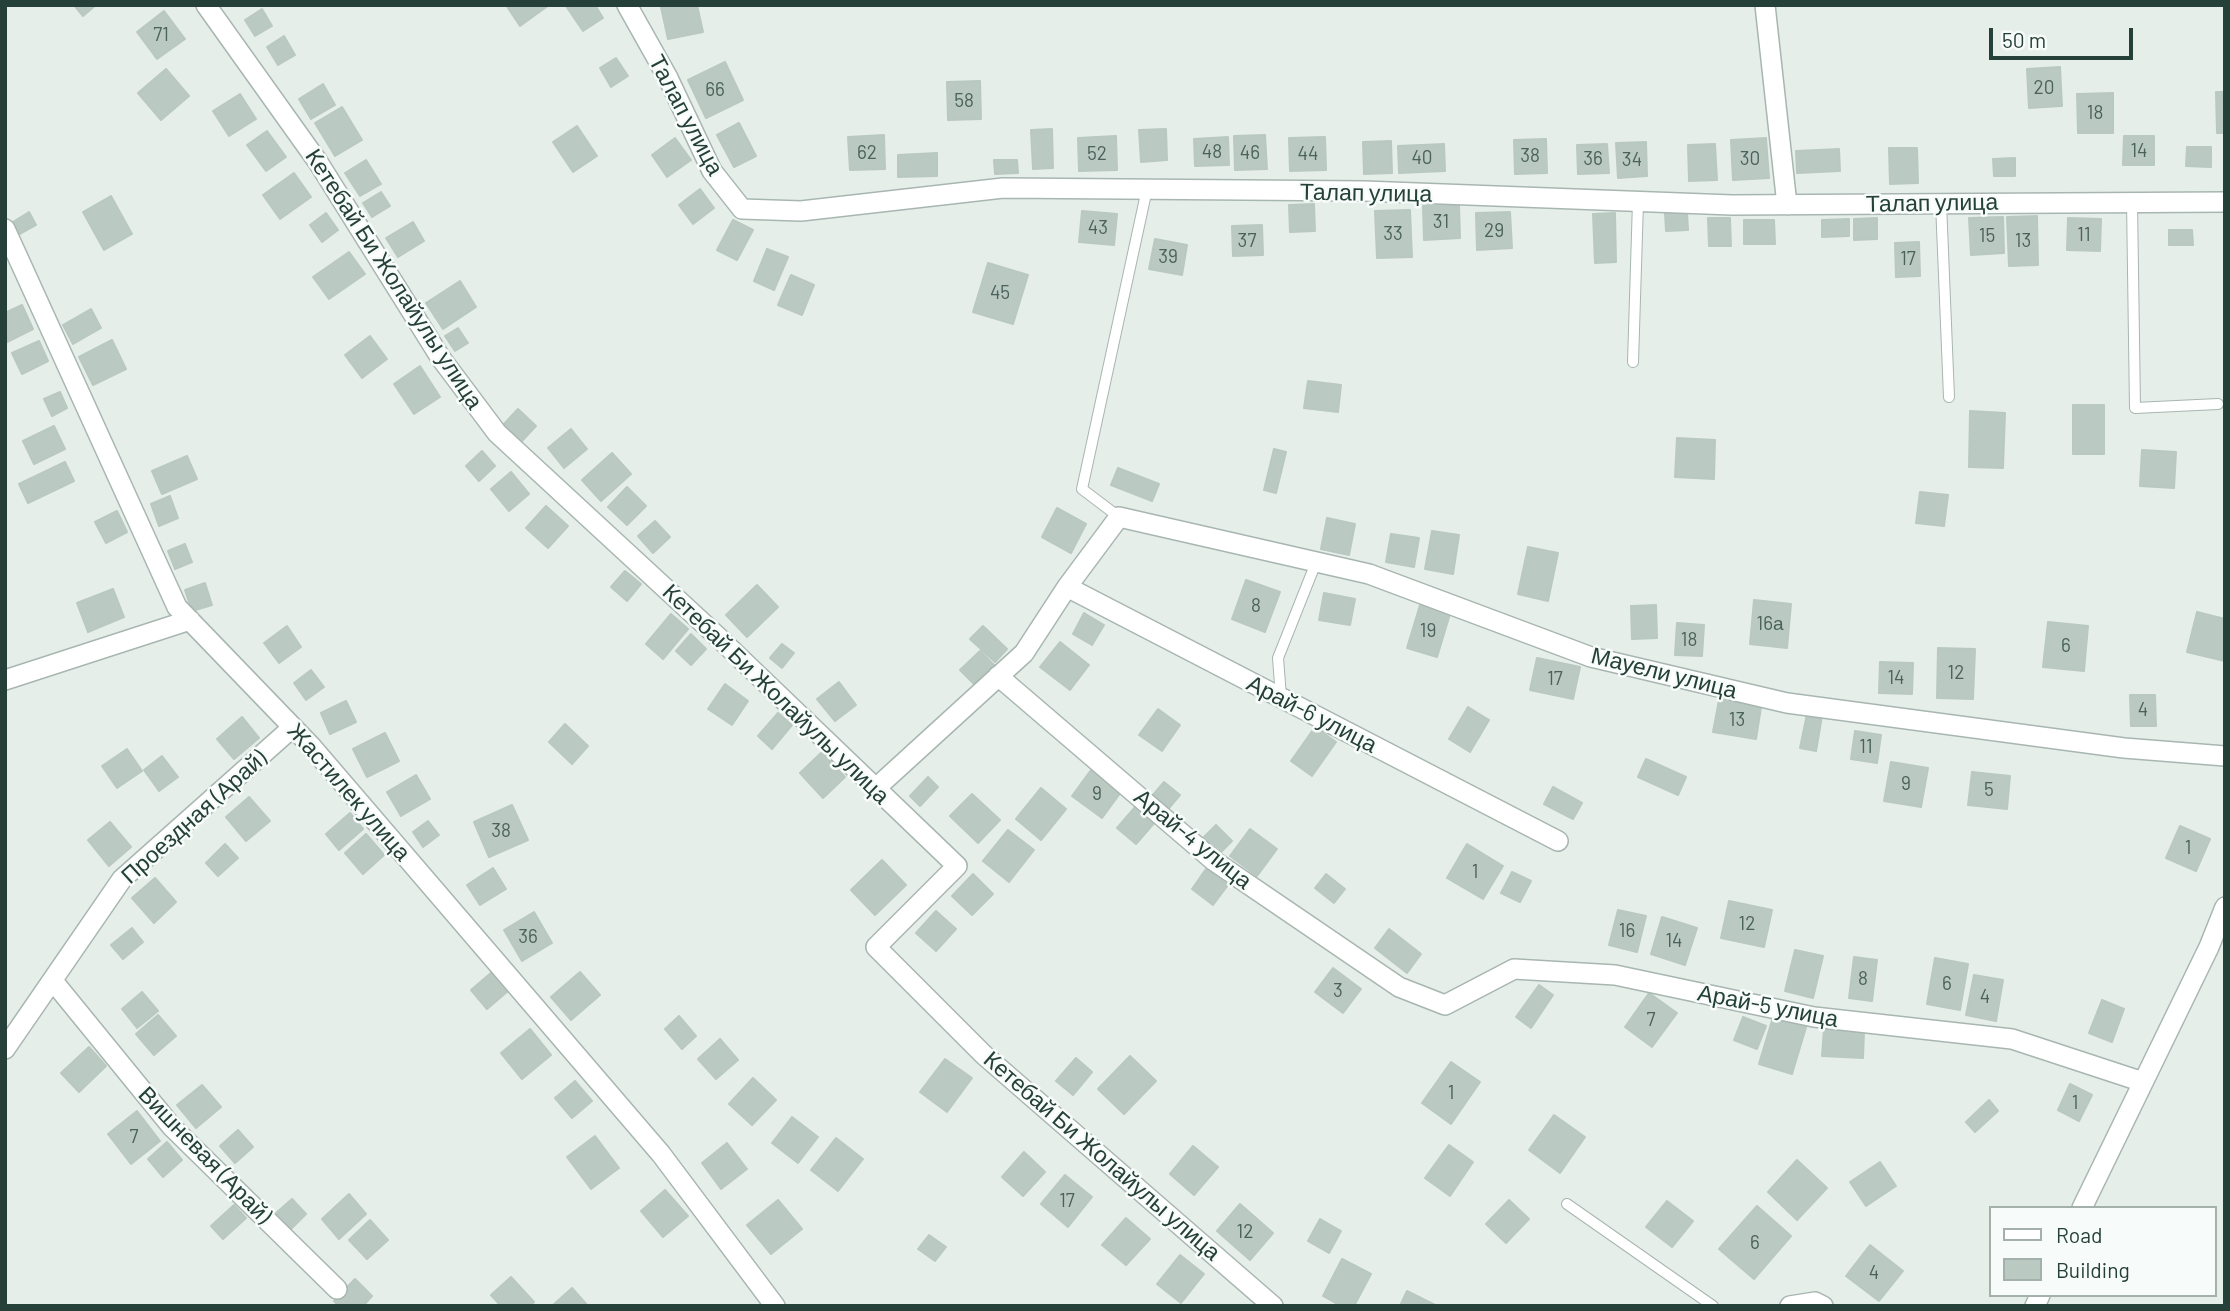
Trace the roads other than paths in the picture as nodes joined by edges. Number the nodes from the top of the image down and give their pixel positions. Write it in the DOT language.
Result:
graph roads {
  1 [pos="206,5"];
  2 [pos="627,5"];
  3 [pos="1765,5"];
  4 [pos="1147,190"];
  5 [pos="2132,201"];
  6 [pos="1638,202"];
  7 [pos="2225,202"];
  8 [pos="1941,203"];
  9 [pos="1787,205"];
  10 [pos="5,229"];
  11 [pos="1633,362"];
  12 [pos="1950,397"];
  13 [pos="2218,404"];
  14 [pos="1119,517"];
  15 [pos="1317,560"];
  16 [pos="1067,587"];
  17 [pos="190,620"];
  18 [pos="998,676"];
  19 [pos="5,680"];
  20 [pos="1282,698"];
  21 [pos="293,727"];
  22 [pos="2225,756"];
  23 [pos="876,788"];
  24 [pos="1558,841"];
  25 [pos="2225,907"];
  26 [pos="53,981"];
  27 [pos="1399,987"];
  28 [pos="5,1049"];
  29 [pos="2143,1082"];
  30 [pos="1567,1204"];
  31 [pos="2083,1206"];
  32 [pos="337,1289"];
  33 [pos="775,1306"];
  34 [pos="1273,1306"];
  35 [pos="1713,1306"];
  36 [pos="1790,1306"];
  37 [pos="1823,1306"];
  1 -- 23 [label="street, Кетебай Би Жолайулы улица"];
  2 -- 4 [label="street, Талап улица"];
  3 -- 9 [label="street"];
  4 -- 6 [label="street, Талап улица"];
  4 -- 14 [label="lane"];
  5 -- 7 [label="street, Талап улица"];
  5 -- 8 [label="street, Талап улица"];
  5 -- 13 [label="lane"];
  6 -- 9 [label="street, Талап улица"];
  6 -- 11 [label="lane"];
  8 -- 9 [label="street, Талап улица"];
  8 -- 12 [label="lane"];
  10 -- 17 [label="street, Жастилек улица"];
  14 -- 15 [label="street, Мауели улица"];
  14 -- 16 [label="street"];
  15 -- 20 [label="lane"];
  15 -- 22 [label="street, Мауели улица"];
  16 -- 18 [label="street"];
  16 -- 20 [label="street, Арай-6 улица"];
  17 -- 19 [label="street"];
  17 -- 21 [label="street, Жастилек улица"];
  18 -- 23 [label="street"];
  18 -- 27 [label="street, Арай-4 улица"];
  20 -- 24 [label="street, Арай-6 улица"];
  21 -- 26 [label="street, Проездная (Арай)"];
  21 -- 33 [label="street, Жастилек улица"];
  23 -- 34 [label="street, Кетебай Би Жолайулы улица"];
  25 -- 29 [label="street"];
  26 -- 28 [label="street, Проездная (Арай)"];
  26 -- 32 [label="street, Вишневая (Арай)"];
  27 -- 29 [label="street, Арай-5 улица"];
  29 -- 31 [label="street"];
  30 -- 35 [label="lane"];
  36 -- 37 [label="street"];
}
